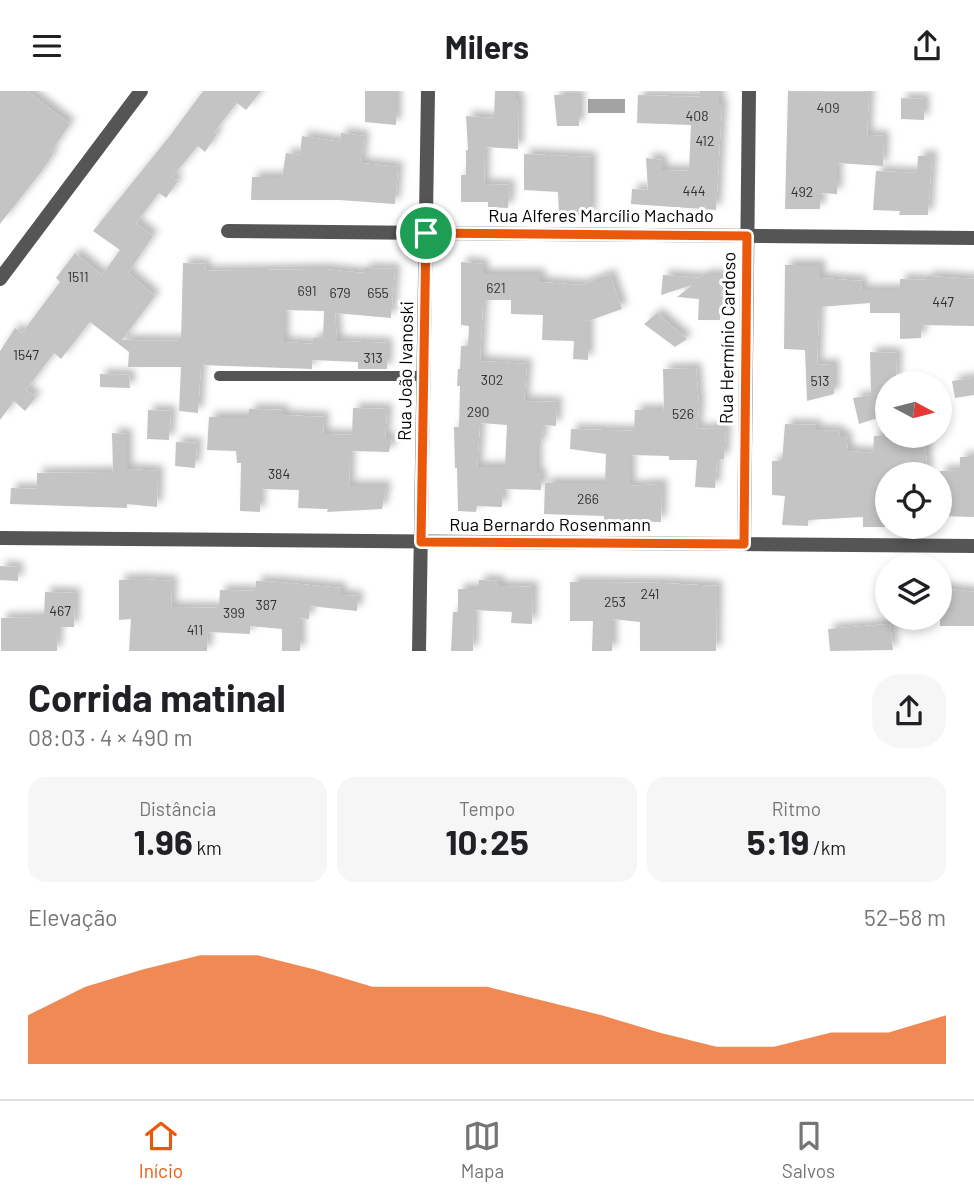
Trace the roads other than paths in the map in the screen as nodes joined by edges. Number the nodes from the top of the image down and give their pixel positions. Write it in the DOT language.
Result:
graph roads {
  1 [pos="428,91"];
  2 [pos="749,91"];
  3 [pos="137,93"];
  4 [pos="229,231"];
  5 [pos="426,233"];
  6 [pos="747,236"];
  7 [pos="974,238"];
  8 [pos="0,279"];
  9 [pos="219,376"];
  10 [pos="424,376"];
  11 [pos="0,538"];
  12 [pos="421,542"];
  13 [pos="744,544"];
  14 [pos="974,546"];
  15 [pos="419,651"];
  1 -- 5 [label="street, Rua João Ivanoski"];
  2 -- 6 [label="street, Rua Hermínio Cardoso"];
  3 -- 8 [label="street"];
  4 -- 5 [label="street, Rua Alferes Marcílio Machado"];
  5 -- 6 [label="street, Rua Alferes Marcílio Machado"];
  5 -- 10 [label="street, Rua João Ivanoski"];
  6 -- 7 [label="street, Rua Alferes Marcílio Machado"];
  6 -- 13 [label="street, Rua Hermínio Cardoso"];
  9 -- 10 [label="lane"];
  10 -- 12 [label="street, Rua João Ivanoski"];
  11 -- 12 [label="street, Rua Bernardo Rosenmann"];
  12 -- 13 [label="street, Rua Bernardo Rosenmann"];
  12 -- 15 [label="street, Rua João Ivanoski"];
  13 -- 14 [label="street, Rua Bernardo Rosenmann"];
}
